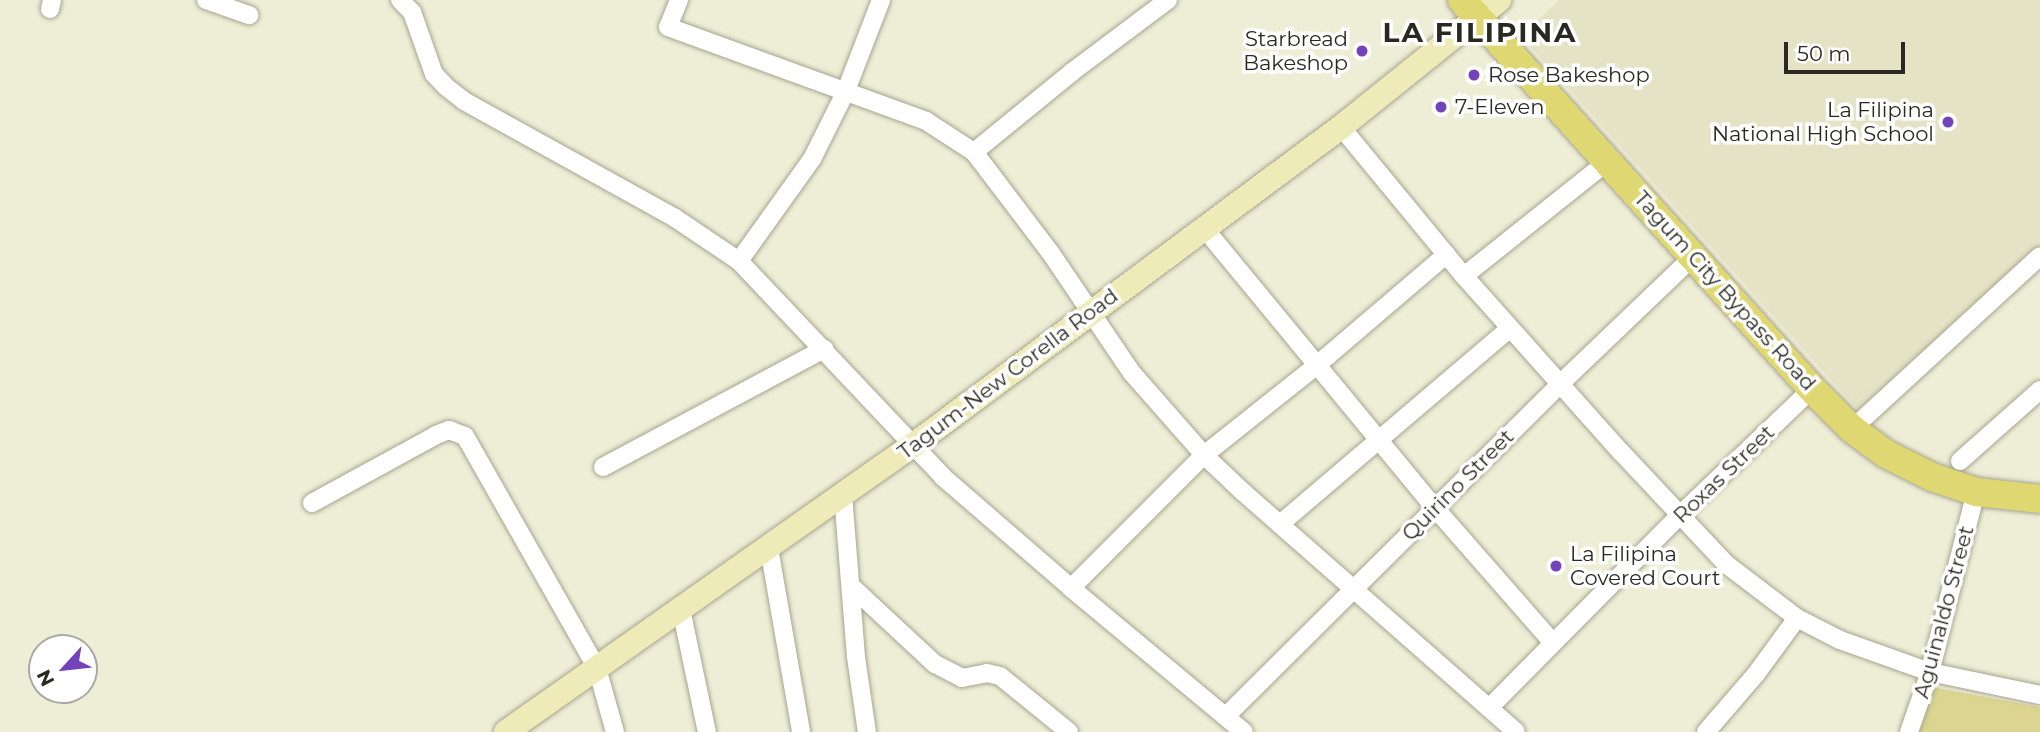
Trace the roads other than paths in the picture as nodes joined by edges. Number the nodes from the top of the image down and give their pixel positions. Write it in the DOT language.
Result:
graph roads {
  1 [pos="206,0"];
  2 [pos="400,0"];
  3 [pos="679,0"];
  4 [pos="881,0"];
  5 [pos="1168,0"];
  6 [pos="1480,6"];
  7 [pos="250,15"];
  8 [pos="845,93"];
  9 [pos="1341,127"];
  10 [pos="974,152"];
  11 [pos="1608,161"];
  12 [pos="1204,228"];
  13 [pos="1446,255"];
  14 [pos="2040,256"];
  15 [pos="1693,257"];
  16 [pos="739,261"];
  17 [pos="1464,276"];
  18 [pos="1090,314"];
  19 [pos="1510,328"];
  20 [pos="824,348"];
  21 [pos="1317,365"];
  22 [pos="1561,383"];
  23 [pos="1812,389"];
  24 [pos="2040,390"];
  25 [pos="1852,429"];
  26 [pos="1380,440"];
  27 [pos="912,446"];
  28 [pos="1204,455"];
  29 [pos="1959,461"];
  30 [pos="603,467"];
  31 [pos="1976,492"];
  32 [pos="843,495"];
  33 [pos="2040,499"];
  34 [pos="312,503"];
  35 [pos="1434,508"];
  36 [pos="1680,515"];
  37 [pos="1280,524"];
  38 [pos="769,548"];
  39 [pos="851,586"];
  40 [pos="1071,588"];
  41 [pos="1354,589"];
  42 [pos="681,609"];
  43 [pos="1797,618"];
  44 [pos="1553,643"];
  45 [pos="597,668"];
  46 [pos="1930,672"];
  47 [pos="2040,695"];
  48 [pos="1489,708"];
  49 [pos="1235,726"];
  50 [pos="512,730"];
  51 [pos="615,732"];
  52 [pos="707,732"];
  53 [pos="801,732"];
  54 [pos="867,732"];
  55 [pos="1069,732"];
  56 [pos="1516,732"];
  57 [pos="1706,732"];
  58 [pos="1909,732"];
  1 -- 7 [label="street"];
  2 -- 16 [label="street"];
  3 -- 8 [label="street"];
  4 -- 8 [label="street"];
  5 -- 10 [label="street"];
  6 -- 9 [label="main road, Tagum-New Corella Road"];
  6 -- 11 [label="main road, Tagum City Bypass Road"];
  8 -- 10 [label="street"];
  8 -- 16 [label="street"];
  9 -- 12 [label="main road, Tagum-New Corella Road"];
  9 -- 13 [label="street"];
  10 -- 18 [label="street"];
  11 -- 15 [label="main road, Tagum City Bypass Road"];
  11 -- 17 [label="street"];
  12 -- 18 [label="main road, Tagum-New Corella Road"];
  12 -- 21 [label="street"];
  13 -- 17 [label="street"];
  13 -- 21 [label="street"];
  14 -- 25 [label="street"];
  15 -- 22 [label="street, Quirino Street"];
  15 -- 23 [label="main road, Tagum City Bypass Road"];
  16 -- 20 [label="street"];
  17 -- 19 [label="street"];
  18 -- 27 [label="main road, Tagum-New Corella Road"];
  18 -- 28 [label="street"];
  19 -- 22 [label="street"];
  19 -- 26 [label="street"];
  20 -- 27 [label="street"];
  20 -- 30 [label="street"];
  21 -- 26 [label="street"];
  21 -- 28 [label="street"];
  22 -- 35 [label="street, Quirino Street"];
  22 -- 36 [label="street"];
  23 -- 25 [label="main road, Tagum City Bypass Road"];
  23 -- 36 [label="street, Roxas Street"];
  24 -- 29 [label="street"];
  25 -- 31 [label="main road, Tagum City Bypass Road"];
  26 -- 35 [label="street"];
  26 -- 37 [label="street"];
  27 -- 32 [label="main road, Tagum-New Corella Road"];
  27 -- 40 [label="street"];
  28 -- 37 [label="street"];
  28 -- 40 [label="street"];
  31 -- 33 [label="main road, Tagum City Bypass Road"];
  31 -- 46 [label="street, Aguinaldo Street"];
  32 -- 38 [label="main road, Tagum-New Corella Road"];
  32 -- 39 [label="street"];
  34 -- 45 [label="street"];
  35 -- 41 [label="street, Quirino Street"];
  35 -- 44 [label="street"];
  36 -- 43 [label="street"];
  36 -- 44 [label="street, Roxas Street"];
  37 -- 41 [label="street"];
  38 -- 42 [label="main road, Tagum-New Corella Road"];
  38 -- 53 [label="street"];
  39 -- 54 [label="street"];
  39 -- 55 [label="street"];
  40 -- 49 [label="street"];
  41 -- 48 [label="street"];
  41 -- 49 [label="street, Quirino Street"];
  42 -- 45 [label="main road, Tagum-New Corella Road"];
  42 -- 52 [label="street"];
  43 -- 46 [label="street"];
  43 -- 57 [label="street"];
  44 -- 48 [label="street, Roxas Street"];
  45 -- 50 [label="main road, Tagum-New Corella Road"];
  45 -- 51 [label="street"];
  46 -- 47 [label="street"];
  46 -- 58 [label="street, Aguinaldo Street"];
  48 -- 56 [label="street"];
}
